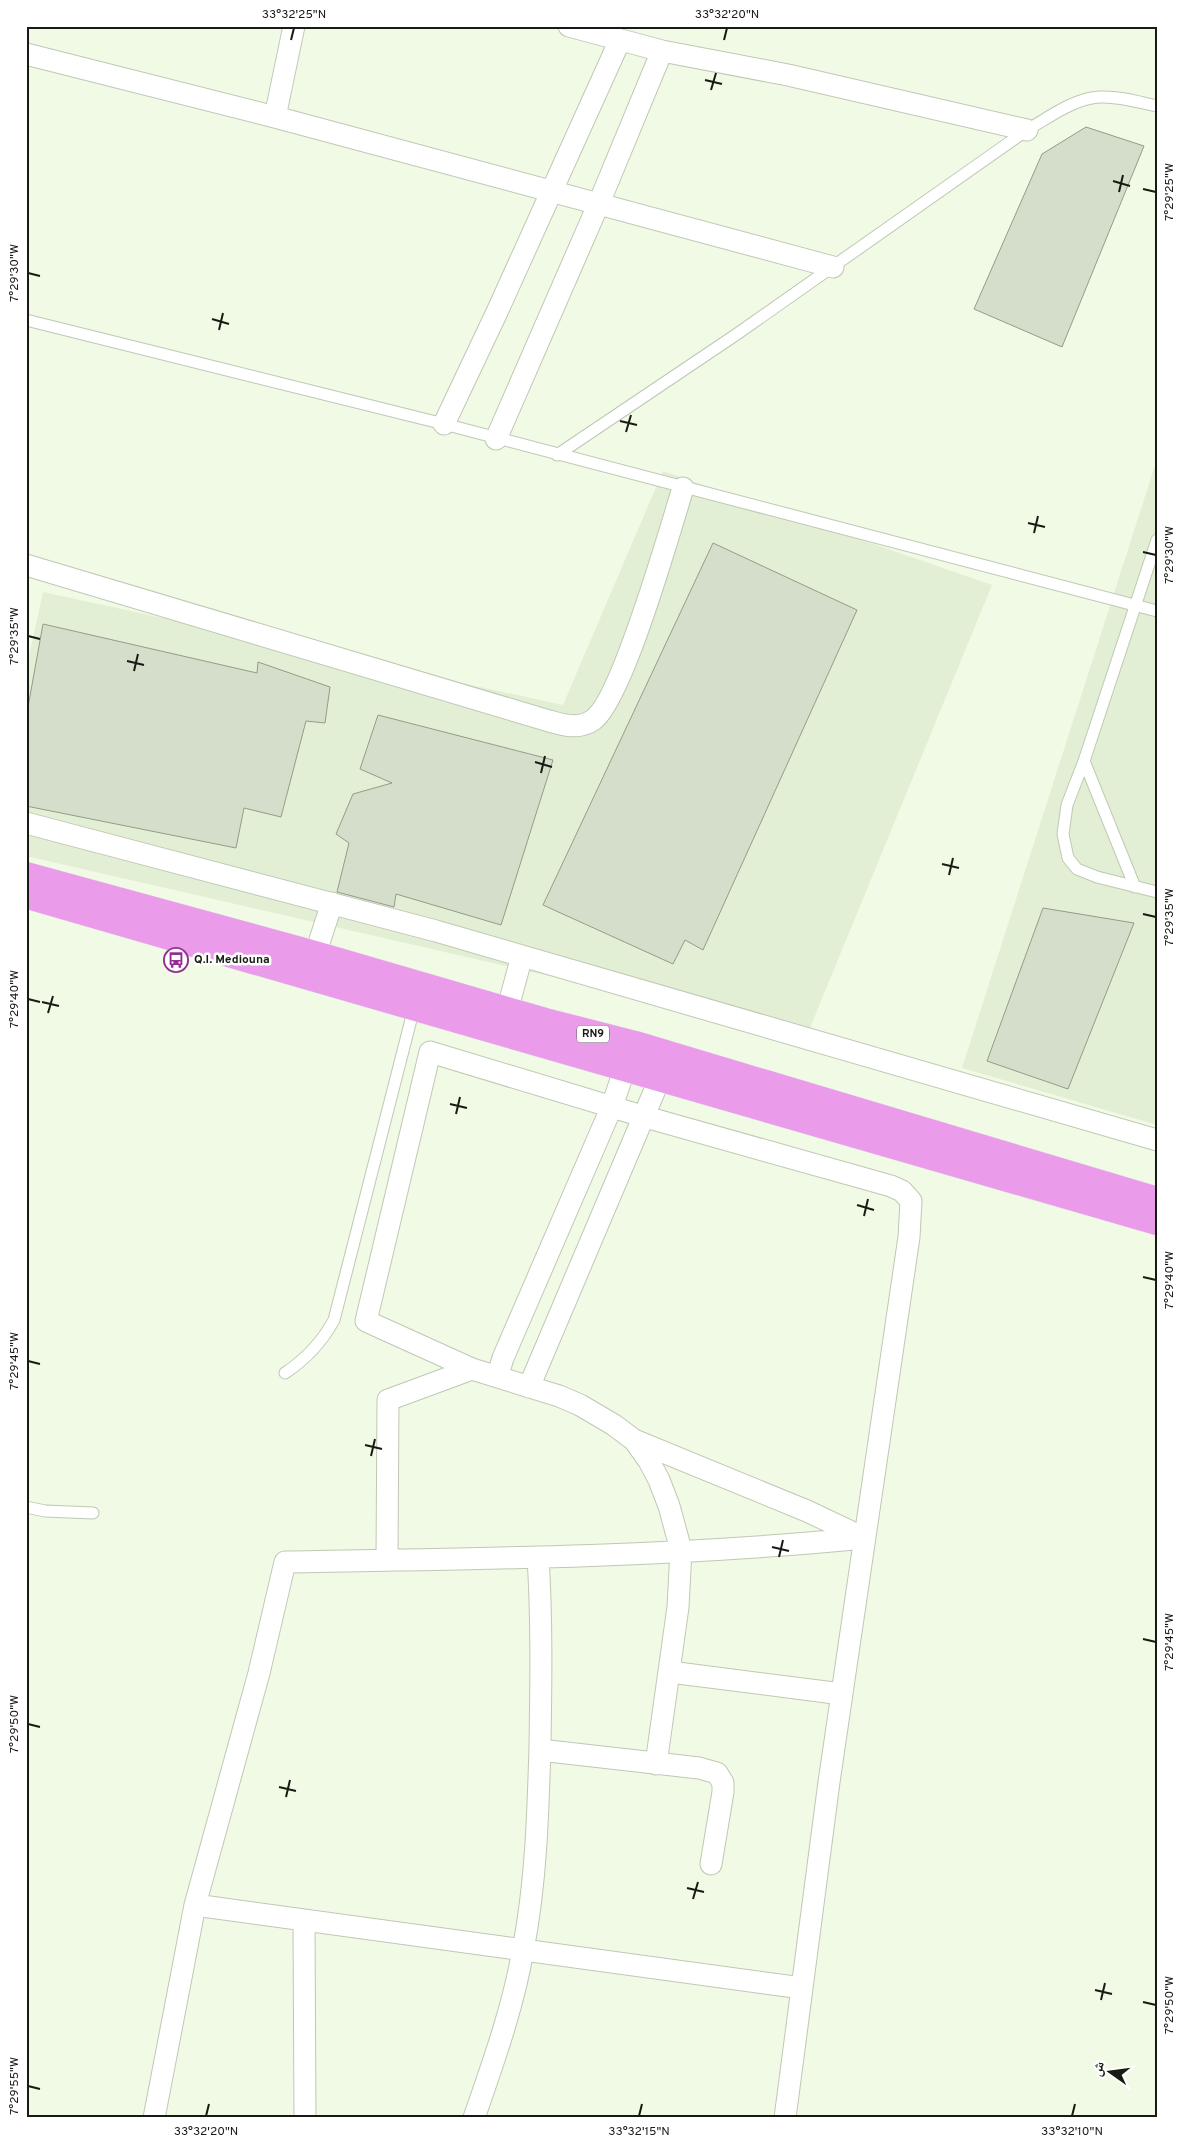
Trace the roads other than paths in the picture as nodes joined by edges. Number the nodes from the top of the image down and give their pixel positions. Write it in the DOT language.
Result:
graph roads {
  1 [pos="294,26"];
  2 [pos="569,26"];
  3 [pos="620,40"];
  4 [pos="662,51"];
  5 [pos="26,54"];
  6 [pos="1157,106"];
  7 [pos="274,117"];
  8 [pos="1026,130"];
  9 [pos="552,191"];
  10 [pos="599,204"];
  11 [pos="833,267"];
  12 [pos="26,320"];
  13 [pos="444,424"];
  14 [pos="496,439"];
  15 [pos="558,455"];
  16 [pos="683,488"];
  17 [pos="1157,540"];
  18 [pos="26,565"];
  19 [pos="1135,605"];
  20 [pos="1157,611"];
  21 [pos="1084,762"];
  22 [pos="26,823"];
  23 [pos="26,876"];
  24 [pos="1135,887"];
  25 [pos="1157,892"];
  26 [pos="26,895"];
  27 [pos="332,903"];
  28 [pos="315,955"];
  29 [pos="522,956"];
  30 [pos="414,1008"];
  31 [pos="507,1012"];
  32 [pos="625,1068"];
  33 [pos="660,1078"];
  34 [pos="612,1106"];
  35 [pos="642,1116"];
  36 [pos="1157,1140"];
  37 [pos="1157,1201"];
  38 [pos="1157,1221"];
  39 [pos="560,1227"];
  40 [pos="592,1241"];
  41 [pos="472,1369"];
  42 [pos="285,1373"];
  43 [pos="501,1378"];
  44 [pos="529,1387"];
  45 [pos="634,1440"];
  46 [pos="26,1507"];
  47 [pos="93,1513"];
  48 [pos="864,1538"];
  49 [pos="681,1550"];
  50 [pos="538,1557"];
  51 [pos="387,1560"];
  52 [pos="670,1672"];
  53 [pos="842,1694"];
  54 [pos="540,1750"];
  55 [pos="656,1764"];
  56 [pos="711,1864"];
  57 [pos="195,1905"];
  58 [pos="304,1922"];
  59 [pos="524,1950"];
  60 [pos="802,1988"];
  61 [pos="154,2118"];
  62 [pos="305,2118"];
  63 [pos="474,2118"];
  64 [pos="785,2118"];
  1 -- 7 [label="street"];
  2 -- 3 [label="street"];
  3 -- 4 [label="street"];
  3 -- 9 [label="street"];
  4 -- 8 [label="street"];
  4 -- 10 [label="street"];
  5 -- 7 [label="street"];
  6 -- 8 [label="lane"];
  7 -- 9 [label="street"];
  8 -- 11 [label="lane"];
  9 -- 10 [label="street"];
  9 -- 13 [label="street"];
  10 -- 11 [label="street"];
  10 -- 14 [label="street"];
  11 -- 15 [label="lane"];
  12 -- 13 [label="lane"];
  13 -- 14 [label="lane"];
  14 -- 15 [label="lane"];
  15 -- 16 [label="lane"];
  16 -- 18 [label="street"];
  16 -- 19 [label="lane"];
  17 -- 19 [label="lane"];
  19 -- 20 [label="lane"];
  19 -- 21 [label="lane"];
  21 -- 24 [label="lane"];
  21 -- 24 [label="lane"];
  22 -- 27 [label="street"];
  23 -- 28 [label="highway, RN9"];
  24 -- 25 [label="lane"];
  26 -- 30 [label="highway, RN9"];
  27 -- 28 [label="street"];
  27 -- 29 [label="street"];
  28 -- 31 [label="highway, RN9"];
  29 -- 31 [label="street"];
  29 -- 36 [label="street"];
  30 -- 32 [label="highway, RN9"];
  30 -- 42 [label="lane"];
  31 -- 37 [label="highway, RN9"];
  32 -- 33 [label="highway, RN9"];
  32 -- 34 [label="street"];
  33 -- 35 [label="street"];
  33 -- 38 [label="highway, RN9"];
  34 -- 35 [label="street"];
  34 -- 39 [label="street"];
  34 -- 41 [label="street"];
  35 -- 40 [label="street"];
  35 -- 48 [label="street"];
  39 -- 40 [label="street"];
  39 -- 43 [label="street"];
  40 -- 44 [label="street"];
  41 -- 43 [label="street"];
  41 -- 51 [label="street"];
  43 -- 44 [label="street"];
  44 -- 45 [label="street"];
  45 -- 48 [label="street"];
  45 -- 49 [label="street"];
  46 -- 47 [label="lane"];
  48 -- 49 [label="street"];
  48 -- 53 [label="street"];
  49 -- 50 [label="street"];
  49 -- 52 [label="street"];
  50 -- 51 [label="street"];
  50 -- 54 [label="street"];
  51 -- 57 [label="street"];
  52 -- 53 [label="street"];
  52 -- 55 [label="street"];
  53 -- 60 [label="street"];
  54 -- 55 [label="street"];
  54 -- 59 [label="street"];
  55 -- 56 [label="street"];
  57 -- 58 [label="street"];
  57 -- 61 [label="street"];
  58 -- 59 [label="street"];
  58 -- 62 [label="street"];
  59 -- 60 [label="street"];
  59 -- 63 [label="street"];
  60 -- 64 [label="street"];
}
